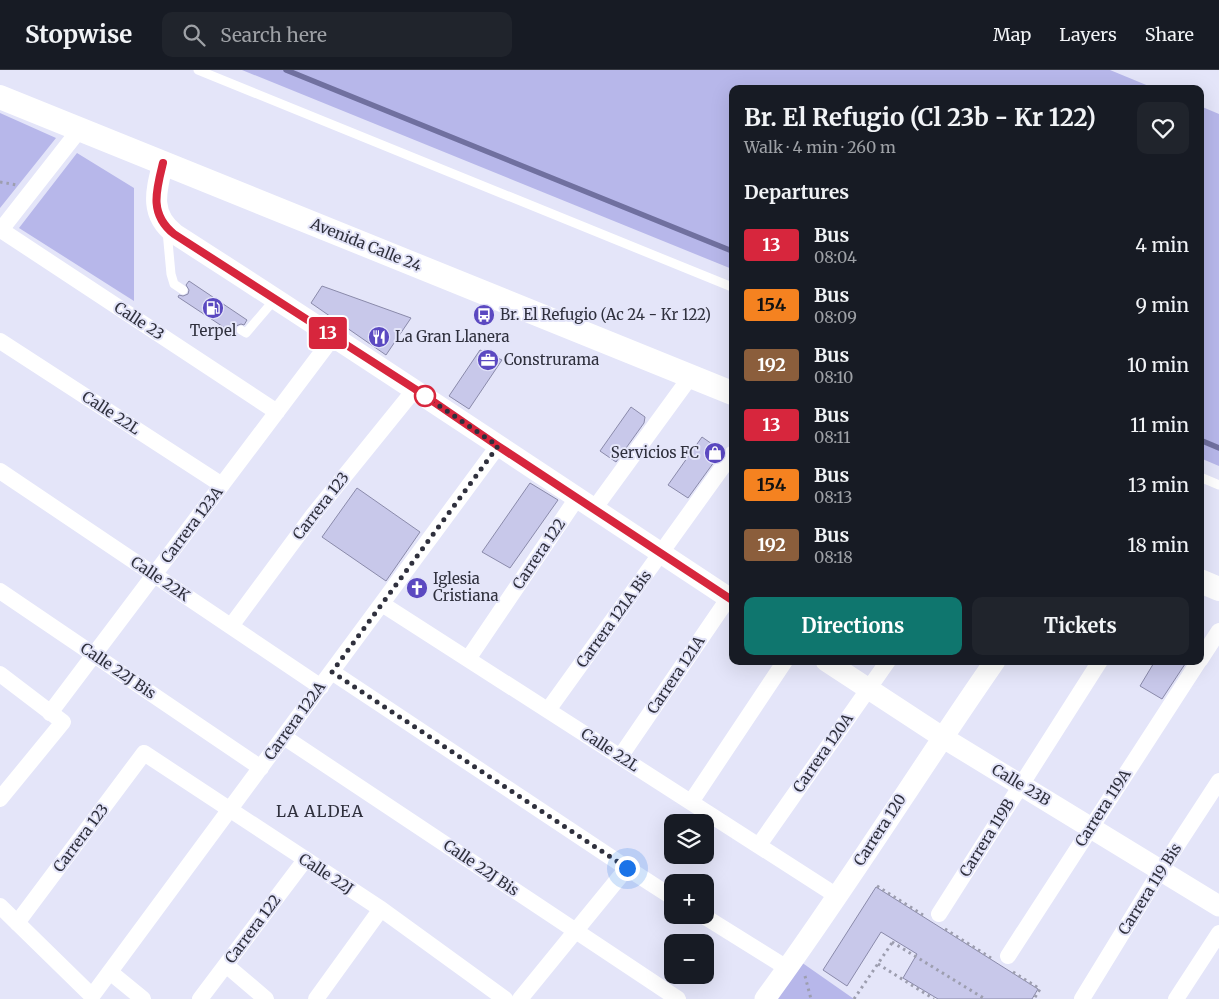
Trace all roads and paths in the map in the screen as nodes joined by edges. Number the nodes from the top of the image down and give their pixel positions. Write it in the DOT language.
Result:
graph roads {
  1 [pos="198,70"];
  2 [pos="0,97"];
  3 [pos="80,130"];
  4 [pos="163,163"];
  5 [pos="166,228"];
  6 [pos="0,230"];
  7 [pos="729,286"];
  8 [pos="183,290"];
  9 [pos="275,299"];
  10 [pos="241,330"];
  11 [pos="334,336"];
  12 [pos="0,341"];
  13 [pos="691,376"];
  14 [pos="415,389"];
  15 [pos="729,392"];
  16 [pos="278,412"];
  17 [pos="498,446"];
  18 [pos="729,458"];
  19 [pos="0,471"];
  20 [pos="1204,479"];
  21 [pos="222,485"];
  22 [pos="1219,485"];
  23 [pos="585,503"];
  24 [pos="661,553"];
  25 [pos="155,575"];
  26 [pos="1204,583"];
  27 [pos="1219,589"];
  28 [pos="0,591"];
  29 [pos="729,596"];
  30 [pos="729,600"];
  31 [pos="382,604"];
  32 [pos="231,626"];
  33 [pos="1219,631"];
  34 [pos="94,655"];
  35 [pos="1204,655"];
  36 [pos="468,659"];
  37 [pos="782,665"];
  38 [pos="832,665"];
  39 [pos="885,665"];
  40 [pos="993,665"];
  41 [pos="1097,665"];
  42 [pos="1197,665"];
  43 [pos="332,672"];
  44 [pos="0,674"];
  45 [pos="321,687"];
  46 [pos="868,689"];
  47 [pos="548,710"];
  48 [pos="57,718"];
  49 [pos="284,737"];
  50 [pos="942,737"];
  51 [pos="144,753"];
  52 [pos="620,757"];
  53 [pos="261,768"];
  54 [pos="1219,780"];
  55 [pos="1020,785"];
  56 [pos="0,800"];
  57 [pos="691,802"];
  58 [pos="230,810"];
  59 [pos="1090,828"];
  60 [pos="759,845"];
  61 [pos="305,860"];
  62 [pos="627,868"];
  63 [pos="1161,870"];
  64 [pos="877,886"];
  65 [pos="664,891"];
  66 [pos="837,896"];
  67 [pos="0,906"];
  68 [pos="1219,906"];
  69 [pos="381,909"];
  70 [pos="936,919"];
  71 [pos="714,922"];
  72 [pos="18,923"];
  73 [pos="576,931"];
  74 [pos="1219,933"];
  75 [pos="992,958"];
  76 [pos="1008,962"];
  77 [pos="878,964"];
  78 [pos="226,965"];
  79 [pos="787,968"];
  80 [pos="110,972"];
  81 [pos="143,999"];
  82 [pos="200,999"];
  83 [pos="266,999"];
  84 [pos="316,999"];
  85 [pos="505,999"];
  86 [pos="520,999"];
  87 [pos="678,999"];
  88 [pos="764,999"];
  89 [pos="854,999"];
  90 [pos="934,999"];
  91 [pos="985,999"];
  92 [pos="1034,999"];
  93 [pos="1082,999"];
  94 [pos="1176,999"];
  1 -- 7 [label="lane"];
  2 -- 3 [label="main road, Avenida Calle 24"];
  3 -- 4 [label="main road, Avenida Calle 24"];
  3 -- 6 [label="street"];
  4 -- 5 [label="street"];
  4 -- 13 [label="main road, Avenida Calle 24"];
  5 -- 8 [label="lane"];
  5 -- 9 [label="street"];
  6 -- 16 [label="street, Calle 23"];
  9 -- 10 [label="lane"];
  9 -- 11 [label="street"];
  11 -- 14 [label="street"];
  11 -- 16 [label="street, Carrera 123A"];
  12 -- 21 [label="street, Calle 22L"];
  13 -- 15 [label="main road, Avenida Calle 24"];
  13 -- 23 [label="street, Carrera 122"];
  14 -- 17 [label="street"];
  14 -- 32 [label="street, Carrera 123"];
  16 -- 21 [label="street, Carrera 123A"];
  17 -- 23 [label="street"];
  17 -- 31 [label="street, Carrera 122A"];
  18 -- 24 [label="street, Carrera 121A Bis"];
  19 -- 25 [label="street, Calle 22K"];
  20 -- 22 [label="lane"];
  21 -- 25 [label="street, Carrera 123A"];
  23 -- 24 [label="street"];
  23 -- 36 [label="street, Carrera 122"];
  24 -- 29 [label="street"];
  24 -- 47 [label="street, Carrera 121A Bis"];
  25 -- 32 [label="street, Calle 22K"];
  25 -- 34 [label="street, Carrera 123A"];
  26 -- 27 [label="main road"];
  28 -- 34 [label="street, Calle 22J Bis"];
  30 -- 52 [label="street, Carrera 121A"];
  31 -- 36 [label="street, Calle 22L"];
  31 -- 43 [label="street, Carrera 122A"];
  32 -- 45 [label="street, Calle 22K"];
  33 -- 35 [label="street, Carrera 119A"];
  34 -- 48 [label="street, Carrera 123A"];
  34 -- 53 [label="street, Calle 22J Bis"];
  36 -- 47 [label="street, Calle 22L"];
  37 -- 57 [label="street"];
  38 -- 46 [label="street, Calle 23B"];
  39 -- 46 [label="street, Carrera 120A"];
  40 -- 50 [label="street, Carrera 120"];
  41 -- 55 [label="street, Carrera 119B"];
  42 -- 59 [label="street, Carrera 119A"];
  43 -- 45 [label="street, Carrera 122A"];
  43 -- 62 [label="street"];
  44 -- 48 [label="street"];
  45 -- 49 [label="street, Carrera 122A"];
  46 -- 50 [label="street, Calle 23B"];
  46 -- 60 [label="street, Carrera 120A"];
  47 -- 52 [label="street, Calle 22L"];
  48 -- 56 [label="street, Carrera 123A"];
  49 -- 53 [label="street, Carrera 122A"];
  49 -- 73 [label="street, Calle 22J Bis"];
  50 -- 55 [label="street, Calle 23B"];
  50 -- 66 [label="street, Carrera 120"];
  51 -- 58 [label="street, Calle 22J"];
  51 -- 72 [label="street, Carrera 123"];
  52 -- 57 [label="street, Calle 22L"];
  53 -- 58 [label="street, Carrera 122A"];
  54 -- 63 [label="street, Carrera 119 Bis"];
  55 -- 59 [label="street, Calle 23B"];
  55 -- 70 [label="street, Carrera 119B"];
  57 -- 60 [label="street, Calle 22L"];
  58 -- 61 [label="street, Calle 22J"];
  58 -- 80 [label="street, Carrera 122A"];
  59 -- 63 [label="street, Calle 23B"];
  59 -- 76 [label="street, Carrera 119A"];
  60 -- 66 [label="street, Calle 22L"];
  61 -- 69 [label="street, Calle 22J"];
  61 -- 78 [label="street, Carrera 122"];
  62 -- 65 [label="street"];
  62 -- 73 [label="street"];
  63 -- 68 [label="street, Calle 23B"];
  63 -- 93 [label="street, Carrera 119 Bis"];
  64 -- 70 [label="path"];
  66 -- 79 [label="street, Carrera 120"];
  67 -- 72 [label="street"];
  69 -- 84 [label="street"];
  69 -- 85 [label="street, Calle 22J"];
  70 -- 75 [label="path"];
  71 -- 79 [label="street"];
  72 -- 80 [label="street, Carrera 122A"];
  73 -- 86 [label="street"];
  73 -- 87 [label="street, Calle 22J Bis"];
  74 -- 94 [label="street"];
  76 -- 92 [label="path"];
  77 -- 89 [label="path"];
  77 -- 90 [label="path"];
  77 -- 91 [label="path"];
  78 -- 82 [label="street, Carrera 122"];
  78 -- 83 [label="street"];
  79 -- 88 [label="street, Carrera 120"];
  80 -- 81 [label="street"];
}
